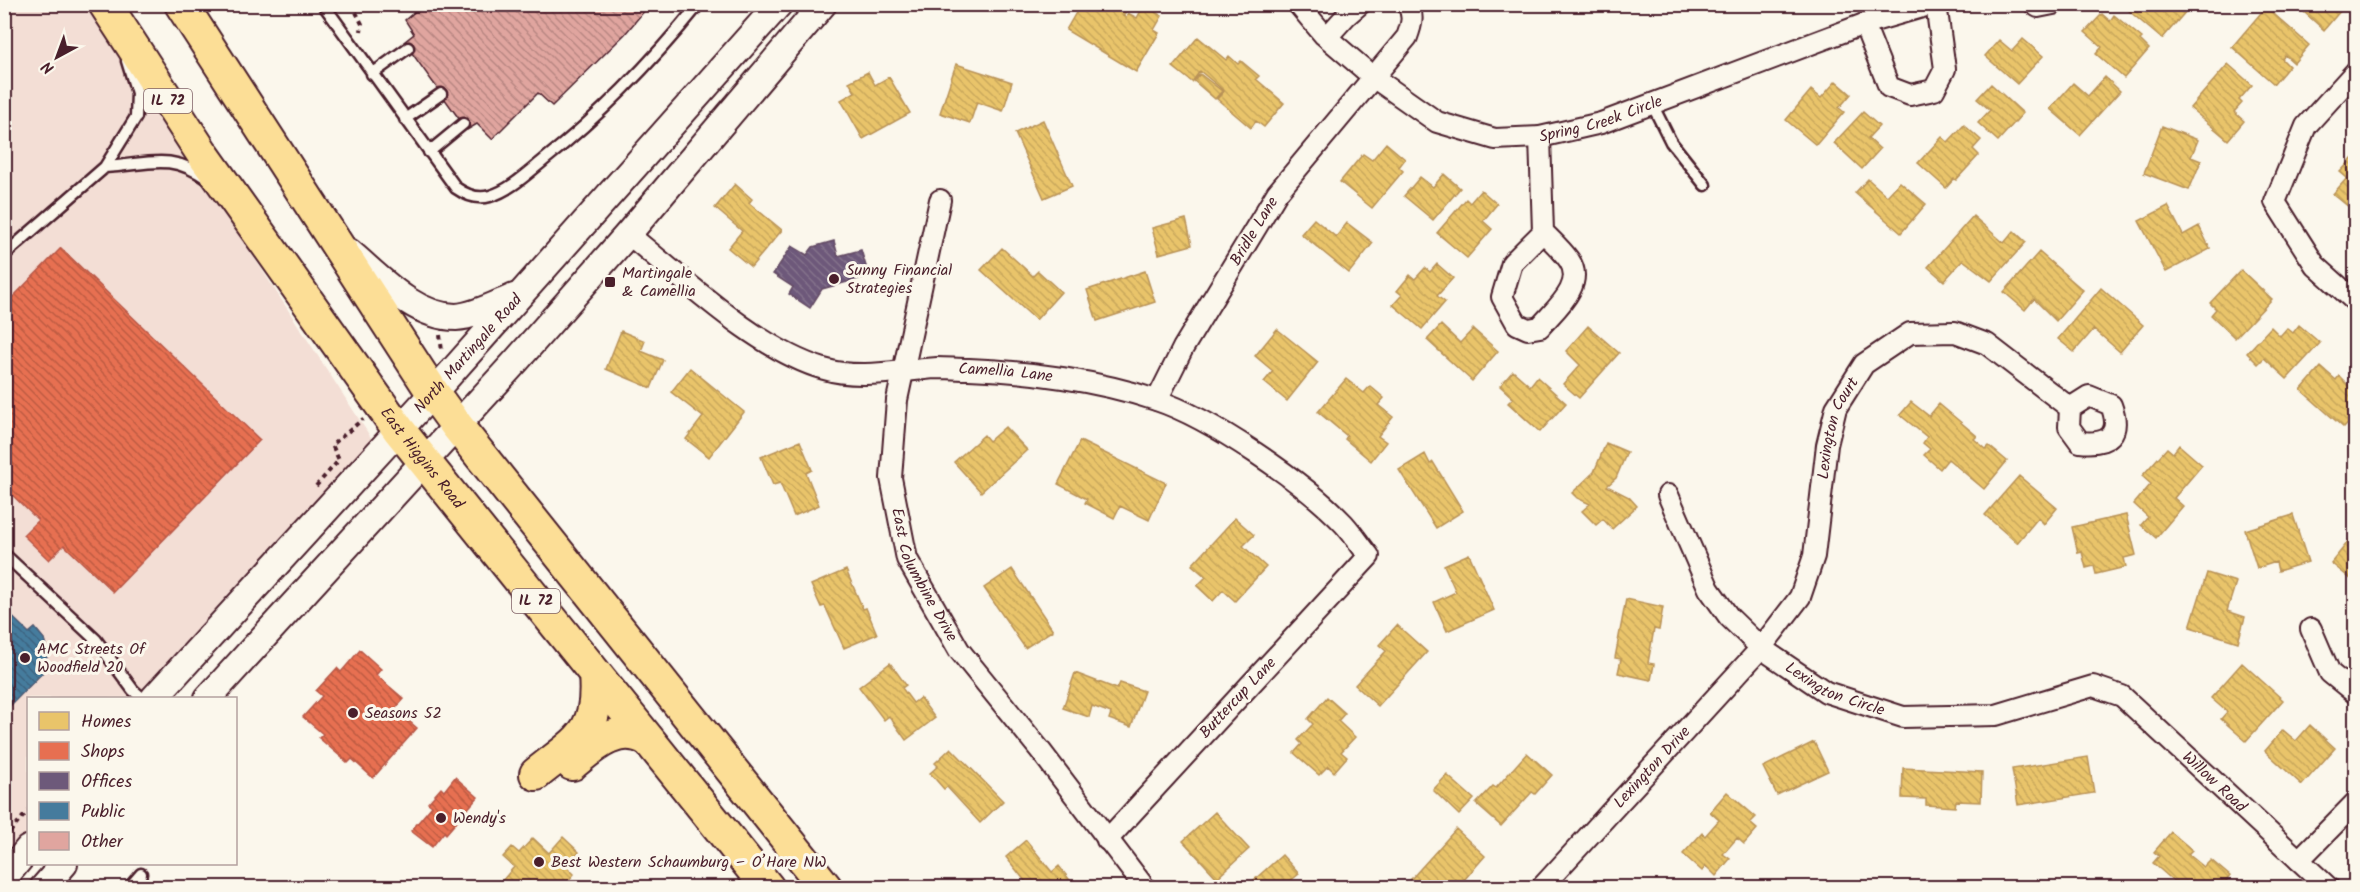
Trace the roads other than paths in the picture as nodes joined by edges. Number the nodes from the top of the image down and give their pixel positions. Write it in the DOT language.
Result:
graph roads {
  1 [pos="105,4"];
  2 [pos="181,4"];
  3 [pos="323,4"];
  4 [pos="699,4"];
  5 [pos="778,4"];
  6 [pos="1298,4"];
  7 [pos="1360,4"];
  8 [pos="1407,4"];
  9 [pos="1935,4"];
  10 [pos="2034,4"];
  11 [pos="2053,4"];
  12 [pos="810,9"];
  13 [pos="1864,24"];
  14 [pos="1327,37"];
  15 [pos="408,48"];
  16 [pos="2355,71"];
  17 [pos="372,74"];
  18 [pos="1373,77"];
  19 [pos="441,94"];
  20 [pos="1652,104"];
  21 [pos="405,119"];
  22 [pos="463,124"];
  23 [pos="1540,137"];
  24 [pos="429,152"];
  25 [pos="105,166"];
  26 [pos="1705,185"];
  27 [pos="232,196"];
  28 [pos="940,201"];
  29 [pos="1543,232"];
  30 [pos="628,234"];
  31 [pos="331,237"];
  32 [pos="4,255"];
  33 [pos="520,295"];
  34 [pos="2355,302"];
  35 [pos="902,372"];
  36 [pos="433,393"];
  37 [pos="1157,400"];
  38 [pos="2070,408"];
  39 [pos="457,426"];
  40 [pos="399,430"];
  41 [pos="425,462"];
  42 [pos="1668,495"];
  43 [pos="4,554"];
  44 [pos="1369,556"];
  45 [pos="2311,629"];
  46 [pos="1761,648"];
  47 [pos="595,675"];
  48 [pos="2093,686"];
  49 [pos="2355,694"];
  50 [pos="140,697"];
  51 [pos="156,697"];
  52 [pos="210,697"];
  53 [pos="648,740"];
  54 [pos="2355,802"];
  55 [pos="1107,840"];
  56 [pos="27,850"];
  57 [pos="2299,860"];
  58 [pos="63,865"];
  59 [pos="141,874"];
  60 [pos="4,878"];
  61 [pos="43,888"];
  62 [pos="129,888"];
  63 [pos="768,888"];
  64 [pos="826,888"];
  65 [pos="1145,888"];
  66 [pos="1541,888"];
  67 [pos="2329,888"];
  1 -- 25 [label="lane"];
  1 -- 27 [label="main road, East Higgins Road / IL 72"];
  2 -- 31 [label="main road, IL 72"];
  3 -- 17 [label="lane"];
  4 -- 24 [label="lane"];
  5 -- 33 [label="street, North Martingale Road"];
  6 -- 14 [label="street, Spring Creek Circle"];
  7 -- 14 [label="street"];
  8 -- 18 [label="street, Bridle Lane"];
  9 -- 13 [label="street, Spring Creek Circle"];
  9 -- 13 [label="street"];
  10 -- 11 [label="street"];
  12 -- 30 [label="street"];
  13 -- 20 [label="street, Spring Creek Circle"];
  14 -- 18 [label="street, Spring Creek Circle"];
  15 -- 17 [label="lane"];
  16 -- 34 [label="street"];
  17 -- 21 [label="lane"];
  18 -- 23 [label="street, Spring Creek Circle"];
  18 -- 37 [label="street, Bridle Lane"];
  19 -- 21 [label="lane"];
  20 -- 23 [label="street, Spring Creek Circle"];
  20 -- 26 [label="lane"];
  21 -- 24 [label="lane"];
  22 -- 24 [label="lane"];
  23 -- 29 [label="street"];
  25 -- 27 [label="lane"];
  25 -- 32 [label="lane"];
  27 -- 40 [label="main road, East Higgins Road / IL 72"];
  28 -- 35 [label="street, East Columbine Drive"];
  29 -- 29 [label="street"];
  30 -- 35 [label="street, Camellia Lane"];
  30 -- 39 [label="street"];
  31 -- 33 [label="street"];
  31 -- 36 [label="main road, IL 72"];
  33 -- 36 [label="street, North Martingale Road"];
  35 -- 37 [label="street, Camellia Lane"];
  35 -- 55 [label="street, East Columbine Drive"];
  36 -- 39 [label="main road, IL 72"];
  36 -- 40 [label="street, North Martingale Road"];
  37 -- 44 [label="street, Camellia Lane"];
  38 -- 46 [label="street, Lexington Court"];
  39 -- 41 [label="street"];
  39 -- 64 [label="main road, IL 72"];
  40 -- 41 [label="main road, East Higgins Road / IL 72"];
  40 -- 51 [label="street, North Martingale Road"];
  41 -- 47 [label="main road, East Higgins Road / IL 72"];
  41 -- 52 [label="street"];
  42 -- 46 [label="street, Lexington Circle"];
  43 -- 50 [label="lane"];
  44 -- 55 [label="street, Buttercup Lane"];
  45 -- 49 [label="street"];
  46 -- 48 [label="street, Lexington Circle"];
  46 -- 66 [label="street, Lexington Drive"];
  47 -- 53 [label="main road, East Higgins Road / IL 72"];
  47 -- 53 [label="main road"];
  48 -- 57 [label="street, Willow Road"];
  53 -- 63 [label="main road, East Higgins Road / IL 72"];
  54 -- 57 [label="street"];
  55 -- 65 [label="street, East Columbine Drive"];
  56 -- 60 [label="street"];
  57 -- 67 [label="street, Willow Road"];
  58 -- 61 [label="street"];
  59 -- 62 [label="lane"];
}
